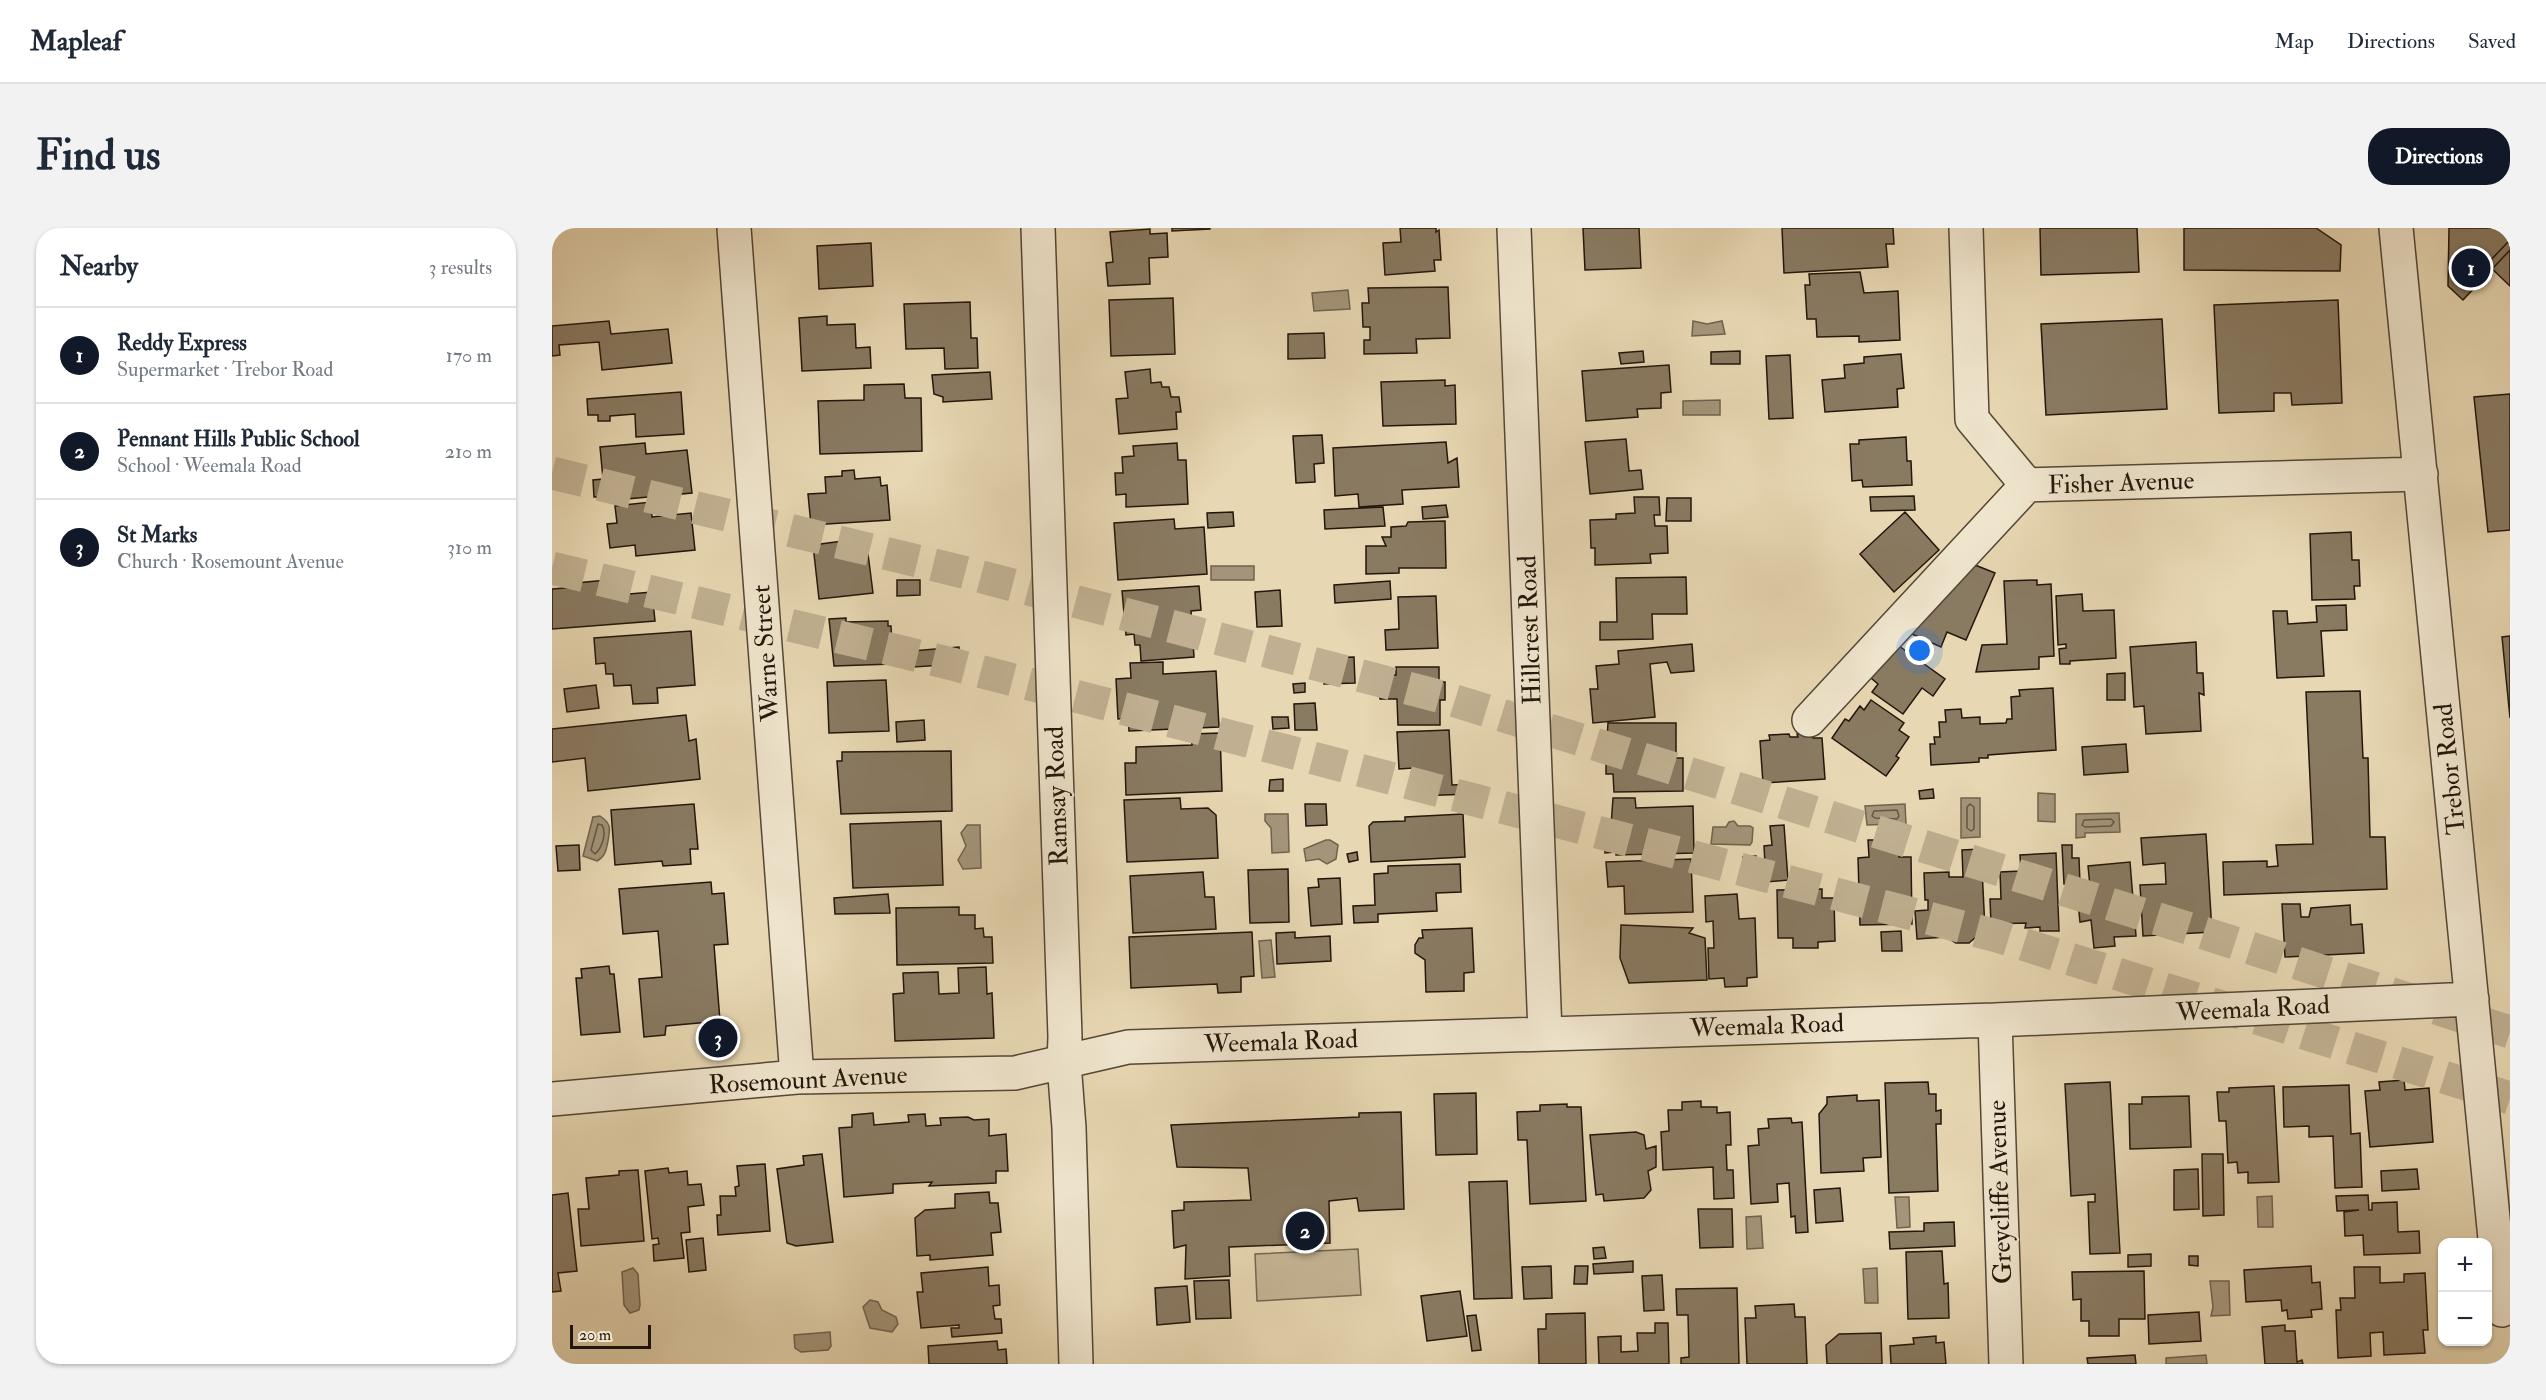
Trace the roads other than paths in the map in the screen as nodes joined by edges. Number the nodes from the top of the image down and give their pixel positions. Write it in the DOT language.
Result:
graph roads {
  1 [pos="734,228"];
  2 [pos="1038,228"];
  3 [pos="1514,228"];
  4 [pos="1966,228"];
  5 [pos="2396,228"];
  6 [pos="2421,474"];
  7 [pos="2027,485"];
  8 [pos="1809,720"];
  9 [pos="2472,999"];
  10 [pos="1995,1020"];
  11 [pos="1545,1033"];
  12 [pos="1064,1063"];
  13 [pos="797,1077"];
  14 [pos="552,1099"];
  15 [pos="2502,1310"];
  16 [pos="1076,1364"];
  17 [pos="2006,1364"];
  1 -- 13 [label="street, Warne Street"];
  2 -- 12 [label="street, Ramsay Road"];
  3 -- 11 [label="street, Hillcrest Road"];
  4 -- 7 [label="street, Fisher Avenue"];
  5 -- 6 [label="street, Trebor Road"];
  6 -- 7 [label="street, Fisher Avenue"];
  6 -- 9 [label="street, Trebor Road"];
  7 -- 8 [label="street"];
  9 -- 10 [label="street, Weemala Road"];
  9 -- 15 [label="street, Trebor Road"];
  10 -- 11 [label="street, Weemala Road"];
  10 -- 17 [label="street, Greycliffe Avenue"];
  11 -- 12 [label="street, Weemala Road"];
  12 -- 13 [label="street, Rosemount Avenue"];
  12 -- 16 [label="street, Ramsay Road"];
  13 -- 14 [label="street, Rosemount Avenue"];
}
